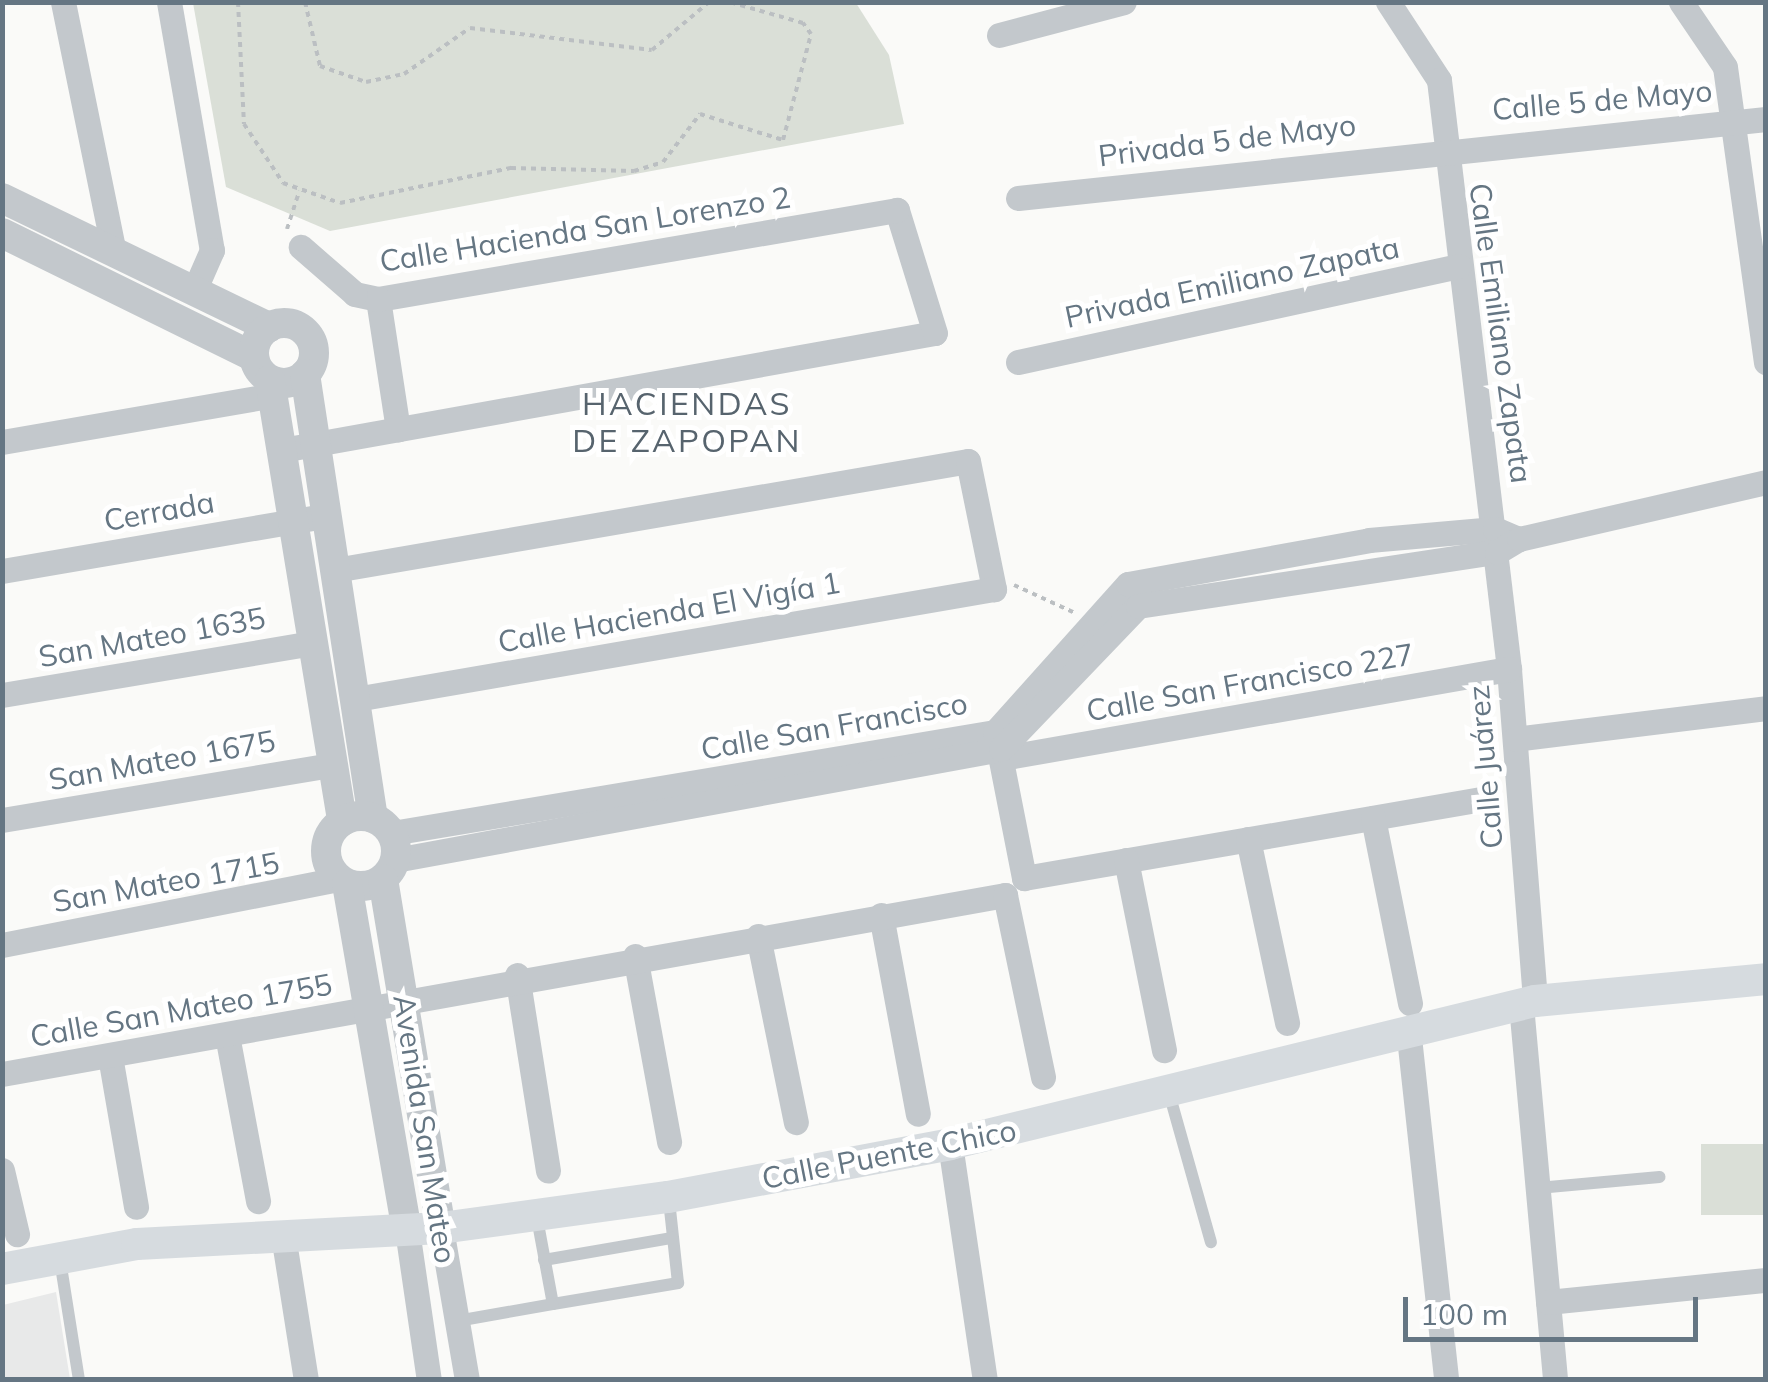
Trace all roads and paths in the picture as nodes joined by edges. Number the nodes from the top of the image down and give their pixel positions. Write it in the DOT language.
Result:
graph roads {
  1 [pos="62,2"];
  2 [pos="169,2"];
  3 [pos="238,2"];
  4 [pos="305,2"];
  5 [pos="709,2"];
  6 [pos="730,2"];
  7 [pos="1124,2"];
  8 [pos="1388,2"];
  9 [pos="1681,2"];
  10 [pos="998,35"];
  11 [pos="1766,118"];
  12 [pos="1734,122"];
  13 [pos="1444,146"];
  14 [pos="298,190"];
  15 [pos="2,198"];
  16 [pos="1018,198"];
  17 [pos="2,233"];
  18 [pos="300,247"];
  19 [pos="114,252"];
  20 [pos="1459,266"];
  21 [pos="194,290"];
  22 [pos="378,299"];
  23 [pos="268,326"];
  24 [pos="1018,362"];
  25 [pos="1766,362"];
  26 [pos="304,374"];
  27 [pos="266,377"];
  28 [pos="398,429"];
  29 [pos="2,442"];
  30 [pos="315,444"];
  31 [pos="282,450"];
  32 [pos="1766,482"];
  33 [pos="327,516"];
  34 [pos="293,522"];
  35 [pos="1370,540"];
  36 [pos="1503,540"];
  37 [pos="1248,559"];
  38 [pos="1375,567"];
  39 [pos="335,570"];
  40 [pos="2,571"];
  41 [pos="1254,587"];
  42 [pos="994,589"];
  43 [pos="1128,598"];
  44 [pos="1090,622"];
  45 [pos="313,649"];
  46 [pos="348,651"];
  47 [pos="1510,670"];
  48 [pos="2,695"];
  49 [pos="356,699"];
  50 [pos="1766,708"];
  51 [pos="1516,738"];
  52 [pos="999,747"];
  53 [pos="332,765"];
  54 [pos="1482,798"];
  55 [pos="1373,818"];
  56 [pos="2,820"];
  57 [pos="342,821"];
  58 [pos="1248,839"];
  59 [pos="386,847"];
  60 [pos="1126,860"];
  61 [pos="343,882"];
  62 [pos="880,916"];
  63 [pos="758,936"];
  64 [pos="2,945"];
  65 [pos="636,956"];
  66 [pos="517,976"];
  67 [pos="1766,979"];
  68 [pos="404,1002"];
  69 [pos="1410,1003"];
  70 [pos="1528,1003"];
  71 [pos="1287,1023"];
  72 [pos="373,1024"];
  73 [pos="227,1035"];
  74 [pos="410,1036"];
  75 [pos="1410,1037"];
  76 [pos="1164,1050"];
  77 [pos="110,1056"];
  78 [pos="2,1074"];
  79 [pos="1043,1077"];
  80 [pos="1169,1093"];
  81 [pos="918,1114"];
  82 [pos="796,1122"];
  83 [pos="669,1142"];
  84 [pos="950,1144"];
  85 [pos="2,1170"];
  86 [pos="548,1171"];
  87 [pos="1660,1177"];
  88 [pos="1538,1188"];
  89 [pos="668,1197"];
  90 [pos="258,1201"];
  91 [pos="136,1208"];
  92 [pos="537,1218"];
  93 [pos="440,1228"];
  94 [pos="407,1230"];
  95 [pos="17,1234"];
  96 [pos="282,1235"];
  97 [pos="672,1238"];
  98 [pos="1211,1242"];
  99 [pos="60,1258"];
  100 [pos="544,1260"];
  101 [pos="2,1269"];
  102 [pos="1766,1280"];
  103 [pos="1548,1302"];
  104 [pos="553,1304"];
  105 [pos="457,1321"];
  106 [pos="79,1380"];
  107 [pos="306,1380"];
  108 [pos="429,1380"];
  109 [pos="467,1380"];
  110 [pos="985,1380"];
  111 [pos="1446,1380"];
  112 [pos="1555,1380"];
  1 -- 19 [label="street"];
  2 -- 21 [label="street"];
  3 -- 14 [label="path"];
  4 -- 5 [label="path"];
  6 -- 14 [label="path"];
  7 -- 10 [label="street"];
  8 -- 13 [label="street, Calle Emiliano Zapata"];
  9 -- 12 [label="street"];
  11 -- 12 [label="street, Calle 5 de Mayo"];
  12 -- 13 [label="street, Calle 5 de Mayo"];
  12 -- 25 [label="street"];
  13 -- 16 [label="street, Privada 5 de Mayo"];
  13 -- 20 [label="street, Calle Emiliano Zapata"];
  14 -- 18 [label="path"];
  15 -- 19 [label="street, Avenida San Mateo"];
  17 -- 27 [label="street"];
  18 -- 22 [label="street, Calle Hacienda San Lorenzo 2"];
  19 -- 21 [label="street, Avenida San Mateo"];
  20 -- 24 [label="street, Privada Emiliano Zapata"];
  20 -- 36 [label="street, Calle Emiliano Zapata"];
  21 -- 23 [label="street, Avenida San Mateo"];
  22 -- 28 [label="street"];
  22 -- 28 [label="street, Calle Hacienda San Lorenzo 2"];
  23 -- 26 [label="street, Avenida San Mateo"];
  23 -- 27 [label="street"];
  26 -- 27 [label="street"];
  26 -- 30 [label="street, Avenida San Mateo"];
  27 -- 29 [label="street"];
  27 -- 31 [label="street, Avenida San Mateo"];
  28 -- 30 [label="street"];
  30 -- 31 [label="street"];
  30 -- 33 [label="street, Avenida San Mateo"];
  31 -- 34 [label="street, Avenida San Mateo"];
  32 -- 36 [label="street"];
  33 -- 34 [label="street, Cerrada"];
  33 -- 39 [label="street, Avenida San Mateo"];
  34 -- 40 [label="street, Cerrada"];
  34 -- 45 [label="street, Avenida San Mateo"];
  35 -- 36 [label="street"];
  35 -- 37 [label="street"];
  35 -- 38 [label="street"];
  36 -- 38 [label="street"];
  36 -- 47 [label="street, Calle Juárez"];
  37 -- 41 [label="street"];
  37 -- 43 [label="street"];
  38 -- 41 [label="street"];
  39 -- 42 [label="street"];
  39 -- 46 [label="street, Avenida San Mateo"];
  41 -- 43 [label="street"];
  42 -- 44 [label="path"];
  42 -- 49 [label="street, Calle Hacienda El Vigía 1"];
  43 -- 44 [label="street, Calle San Francisco"];
  43 -- 52 [label="street, Calle San Francisco"];
  44 -- 52 [label="street, Calle San Francisco"];
  45 -- 46 [label="street"];
  45 -- 48 [label="street, San Mateo 1635"];
  45 -- 53 [label="street, Avenida San Mateo"];
  46 -- 49 [label="street, Avenida San Mateo"];
  47 -- 51 [label="street, Calle Juárez"];
  47 -- 52 [label="street, Calle San Francisco 227"];
  49 -- 59 [label="street, Avenida San Mateo"];
  50 -- 51 [label="street"];
  51 -- 70 [label="street, Calle Juárez"];
  52 -- 59 [label="street, Calle San Francisco"];
  52 -- 60 [label="street"];
  53 -- 56 [label="street, San Mateo 1675"];
  53 -- 57 [label="street, Avenida San Mateo"];
  54 -- 55 [label="street"];
  55 -- 58 [label="street"];
  55 -- 69 [label="street"];
  57 -- 59 [label="street"];
  57 -- 61 [label="street, Avenida San Mateo"];
  58 -- 60 [label="street"];
  58 -- 71 [label="street"];
  59 -- 61 [label="street"];
  59 -- 68 [label="street, Avenida San Mateo"];
  60 -- 76 [label="street"];
  61 -- 64 [label="street, San Mateo 1715"];
  61 -- 72 [label="street, Avenida San Mateo"];
  62 -- 63 [label="street, Calle San Mateo 1755"];
  62 -- 79 [label="street, Calle San Mateo 1755"];
  62 -- 81 [label="street"];
  63 -- 65 [label="street, Calle San Mateo 1755"];
  63 -- 82 [label="street"];
  65 -- 66 [label="street, Calle San Mateo 1755"];
  65 -- 83 [label="street"];
  66 -- 68 [label="street, Calle San Mateo 1755"];
  66 -- 86 [label="street"];
  67 -- 70 [label="main road, Calle Puente Chico"];
  68 -- 72 [label="street, Calle San Mateo 1755"];
  68 -- 74 [label="street, Avenida San Mateo"];
  70 -- 75 [label="main road, Calle Puente Chico"];
  70 -- 88 [label="street, Calle Juárez"];
  72 -- 73 [label="street, Calle San Mateo 1755"];
  72 -- 74 [label="street"];
  72 -- 94 [label="street, Avenida San Mateo"];
  73 -- 77 [label="street, Calle San Mateo 1755"];
  73 -- 90 [label="street"];
  74 -- 93 [label="street, Avenida San Mateo"];
  75 -- 80 [label="main road, Calle Puente Chico"];
  75 -- 111 [label="street"];
  77 -- 78 [label="street, Calle San Mateo 1755"];
  77 -- 91 [label="street"];
  80 -- 84 [label="main road, Calle Puente Chico"];
  80 -- 98 [label="lane"];
  84 -- 89 [label="main road, Calle Puente Chico"];
  84 -- 110 [label="street"];
  85 -- 95 [label="street"];
  87 -- 88 [label="lane"];
  88 -- 103 [label="street, Calle Juárez"];
  89 -- 92 [label="main road, Calle Puente Chico"];
  89 -- 97 [label="lane"];
  92 -- 93 [label="main road, Calle Puente Chico"];
  92 -- 100 [label="lane"];
  93 -- 94 [label="main road, Calle Puente Chico"];
  93 -- 105 [label="street, Avenida San Mateo"];
  94 -- 96 [label="main road, Calle Puente Chico"];
  94 -- 108 [label="street, Avenida San Mateo"];
  96 -- 99 [label="main road, Calle Puente Chico"];
  96 -- 107 [label="street"];
  97 -- 100 [label="lane"];
  97 -- 104 [label="lane"];
  99 -- 101 [label="main road, Calle Puente Chico"];
  99 -- 106 [label="lane"];
  100 -- 104 [label="lane"];
  102 -- 103 [label="street"];
  103 -- 112 [label="street, Calle Juárez"];
  104 -- 105 [label="lane"];
  105 -- 109 [label="street, Avenida San Mateo"];
}
